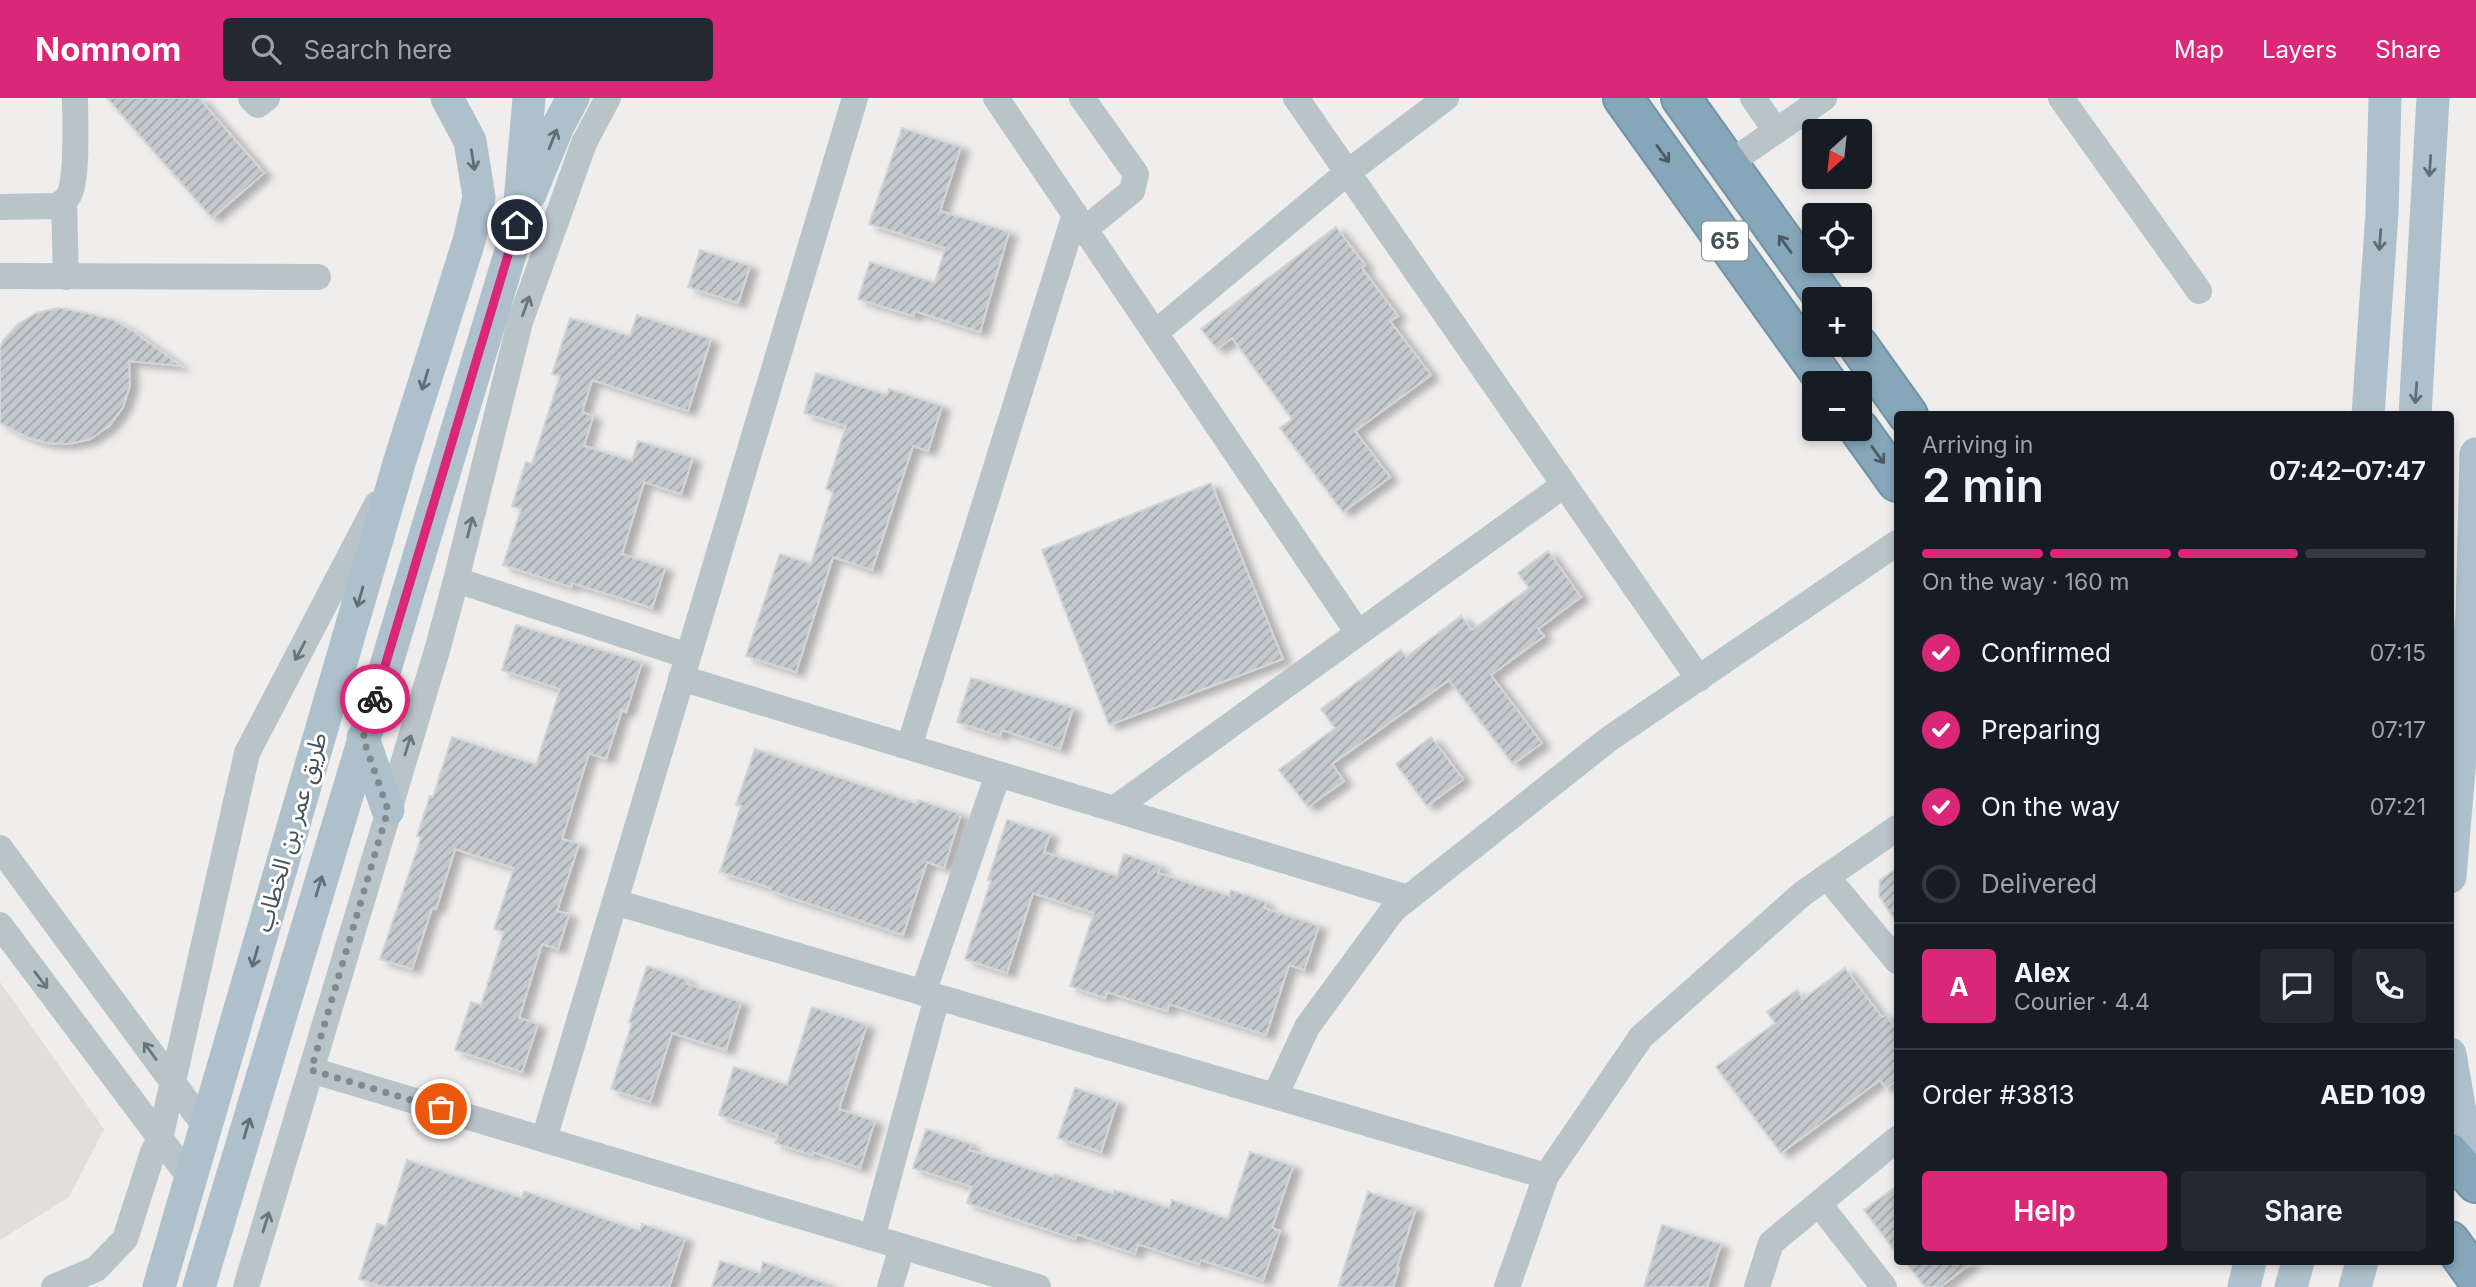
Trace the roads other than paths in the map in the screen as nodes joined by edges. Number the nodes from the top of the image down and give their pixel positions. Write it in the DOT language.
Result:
graph roads {
  1 [pos="75,98"];
  2 [pos="251,98"];
  3 [pos="267,98"];
  4 [pos="447,98"];
  5 [pos="528,98"];
  6 [pos="573,98"];
  7 [pos="608,98"];
  8 [pos="855,98"];
  9 [pos="996,98"];
  10 [pos="1082,98"];
  11 [pos="1296,98"];
  12 [pos="1446,98"];
  13 [pos="1623,98"];
  14 [pos="1681,98"];
  15 [pos="1753,98"];
  16 [pos="1824,98"];
  17 [pos="2061,98"];
  18 [pos="2385,98"];
  19 [pos="2431,108"];
  20 [pos="1776,131"];
  21 [pos="1728,164"];
  22 [pos="1348,172"];
  23 [pos="64,202"];
  24 [pos="0,207"];
  25 [pos="1080,222"];
  26 [pos="517,225"];
  27 [pos="0,276"];
  28 [pos="66,277"];
  29 [pos="318,277"];
  30 [pos="1816,287"];
  31 [pos="2199,290"];
  32 [pos="1155,333"];
  33 [pos="1867,357"];
  34 [pos="1818,371"];
  35 [pos="1905,411"];
  36 [pos="2368,411"];
  37 [pos="2415,411"];
  38 [pos="1868,441"];
  39 [pos="2476,454"];
  40 [pos="400,460"];
  41 [pos="1894,478"];
  42 [pos="1564,485"];
  43 [pos="1894,545"];
  44 [pos="456,580"];
  45 [pos="2474,609"];
  46 [pos="1358,633"];
  47 [pos="685,667"];
  48 [pos="1699,679"];
  49 [pos="363,738"];
  50 [pos="909,747"];
  51 [pos="998,774"];
  52 [pos="1114,809"];
  53 [pos="388,810"];
  54 [pos="1894,830"];
  55 [pos="2454,832"];
  56 [pos="0,848"];
  57 [pos="1827,877"];
  58 [pos="1408,898"];
  59 [pos="615,902"];
  60 [pos="0,925"];
  61 [pos="1894,957"];
  62 [pos="930,995"];
  63 [pos="311,1070"];
  64 [pos="2454,1078"];
  65 [pos="174,1083"];
  66 [pos="1275,1096"];
  67 [pos="205,1126"];
  68 [pos="160,1139"];
  69 [pos="544,1139"];
  70 [pos="1894,1142"];
  71 [pos="2454,1158"];
  72 [pos="2476,1171"];
  73 [pos="1546,1176"];
  74 [pos="190,1178"];
  75 [pos="2476,1183"];
  76 [pos="1819,1204"];
  77 [pos="872,1238"];
  78 [pos="902,1247"];
  79 [pos="2454,1247"];
  80 [pos="2249,1265"];
  81 [pos="2297,1265"];
  82 [pos="2360,1265"];
  83 [pos="163,1274"];
  84 [pos="2476,1277"];
  85 [pos="54,1287"];
  86 [pos="146,1287"];
  87 [pos="199,1287"];
  88 [pos="246,1287"];
  89 [pos="890,1287"];
  90 [pos="1038,1287"];
  91 [pos="1507,1287"];
  92 [pos="1758,1287"];
  93 [pos="1884,1287"];
  94 [pos="2244,1287"];
  95 [pos="2291,1287"];
  96 [pos="2355,1287"];
  1 -- 23 [label="street"];
  2 -- 3 [label="street"];
  4 -- 40 [label="main road, طريق عمر بن الخطاب, one-way"];
  5 -- 26 [label="main road, طريق عمر بن الخطاب"];
  26 -- 6 [label="main road, one-way"];
  44 -- 7 [label="street, one-way"];
  8 -- 47 [label="street"];
  9 -- 25 [label="street"];
  10 -- 25 [label="street"];
  11 -- 22 [label="street"];
  12 -- 22 [label="street"];
  13 -- 34 [label="highway, 65, one-way"];
  14 -- 21 [label="highway, 65"];
  15 -- 20 [label="street"];
  16 -- 20 [label="street"];
  17 -- 31 [label="street"];
  18 -- 36 [label="main road, one-way"];
  19 -- 37 [label="main road, one-way"];
  20 -- 21 [label="street"];
  30 -- 21 [label="highway, 65, one-way"];
  22 -- 32 [label="street"];
  22 -- 42 [label="street"];
  23 -- 24 [label="street"];
  23 -- 28 [label="street"];
  25 -- 32 [label="street"];
  25 -- 50 [label="street"];
  26 -- 49 [label="main road, طريق عمر بن الخطاب"];
  27 -- 28 [label="street"];
  28 -- 29 [label="street"];
  32 -- 46 [label="street"];
  33 -- 35 [label="highway"];
  38 -- 41 [label="highway, one-way"];
  39 -- 45 [label="main road"];
  40 -- 65 [label="street, one-way"];
  40 -- 67 [label="main road, طريق عمر بن الخطاب, one-way"];
  42 -- 46 [label="street"];
  42 -- 48 [label="street"];
  43 -- 48 [label="street"];
  44 -- 47 [label="street"];
  53 -- 44 [label="street, one-way"];
  45 -- 55 [label="main road"];
  46 -- 52 [label="street"];
  47 -- 50 [label="street"];
  47 -- 59 [label="street"];
  48 -- 58 [label="street"];
  49 -- 53 [label="main road"];
  87 -- 49 [label="main road, طريق عمر بن الخطاب, one-way"];
  50 -- 51 [label="street"];
  51 -- 52 [label="street"];
  51 -- 62 [label="street"];
  52 -- 58 [label="street"];
  53 -- 63 [label="street"];
  54 -- 57 [label="street"];
  65 -- 56 [label="street, one-way"];
  57 -- 61 [label="street"];
  57 -- 73 [label="street"];
  58 -- 66 [label="street"];
  59 -- 62 [label="street"];
  59 -- 69 [label="street"];
  60 -- 68 [label="street, one-way"];
  62 -- 66 [label="street"];
  62 -- 77 [label="street"];
  63 -- 69 [label="street"];
  88 -- 63 [label="street, one-way"];
  64 -- 72 [label="main road"];
  65 -- 67 [label="street"];
  65 -- 68 [label="street"];
  66 -- 73 [label="street"];
  67 -- 74 [label="main road, طريق عمر بن الخطاب"];
  68 -- 74 [label="street"];
  68 -- 85 [label="street"];
  69 -- 77 [label="street"];
  70 -- 76 [label="street"];
  71 -- 75 [label="highway"];
  73 -- 91 [label="street"];
  74 -- 83 [label="main road, طريق عمر بن الخطاب"];
  76 -- 92 [label="street"];
  76 -- 93 [label="street"];
  77 -- 78 [label="street"];
  78 -- 89 [label="street"];
  78 -- 90 [label="street"];
  79 -- 84 [label="highway"];
  80 -- 94 [label="main road"];
  81 -- 95 [label="main road"];
  82 -- 96 [label="main road"];
  83 -- 86 [label="street"];
}
